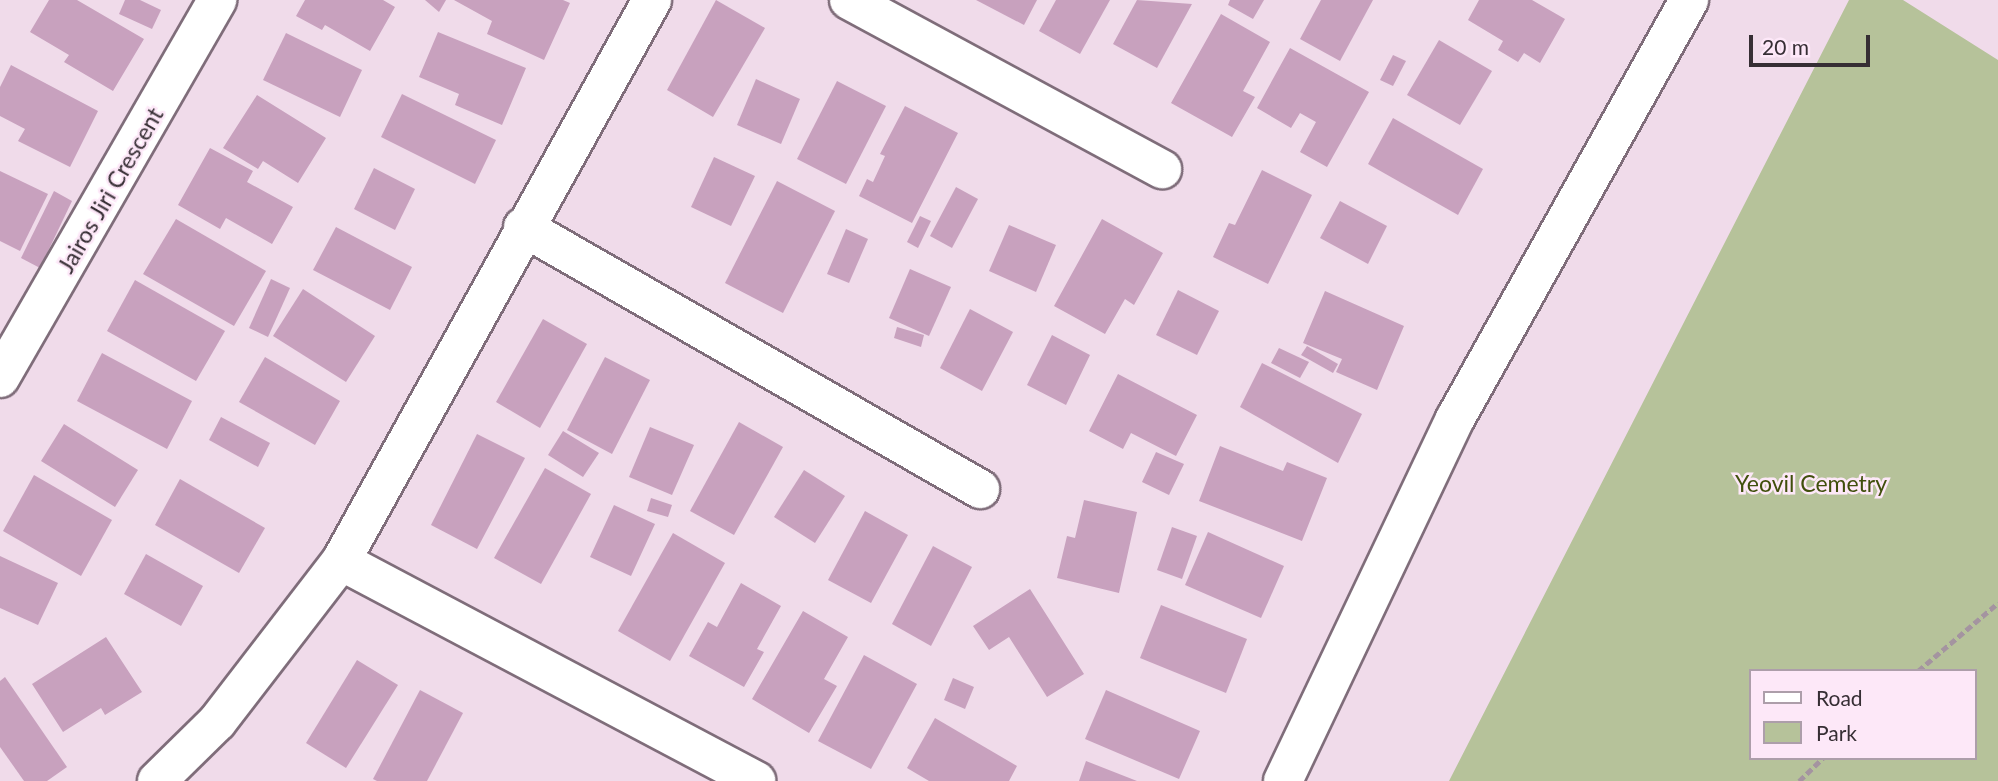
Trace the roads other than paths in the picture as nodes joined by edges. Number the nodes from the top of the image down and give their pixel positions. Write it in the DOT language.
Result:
graph roads {
  1 [pos="217,0"];
  2 [pos="652,0"];
  3 [pos="849,0"];
  4 [pos="1689,0"];
  5 [pos="1162,169"];
  6 [pos="523,227"];
  7 [pos="0,378"];
  8 [pos="980,489"];
  9 [pos="341,561"];
  10 [pos="157,781"];
  11 [pos="756,781"];
  12 [pos="1283,781"];
  1 -- 7 [label="street, Jairos Jiri Crescent"];
  2 -- 6 [label="street"];
  3 -- 5 [label="street"];
  4 -- 12 [label="street"];
  6 -- 8 [label="street"];
  6 -- 9 [label="street"];
  9 -- 10 [label="street"];
  9 -- 11 [label="street"];
}
